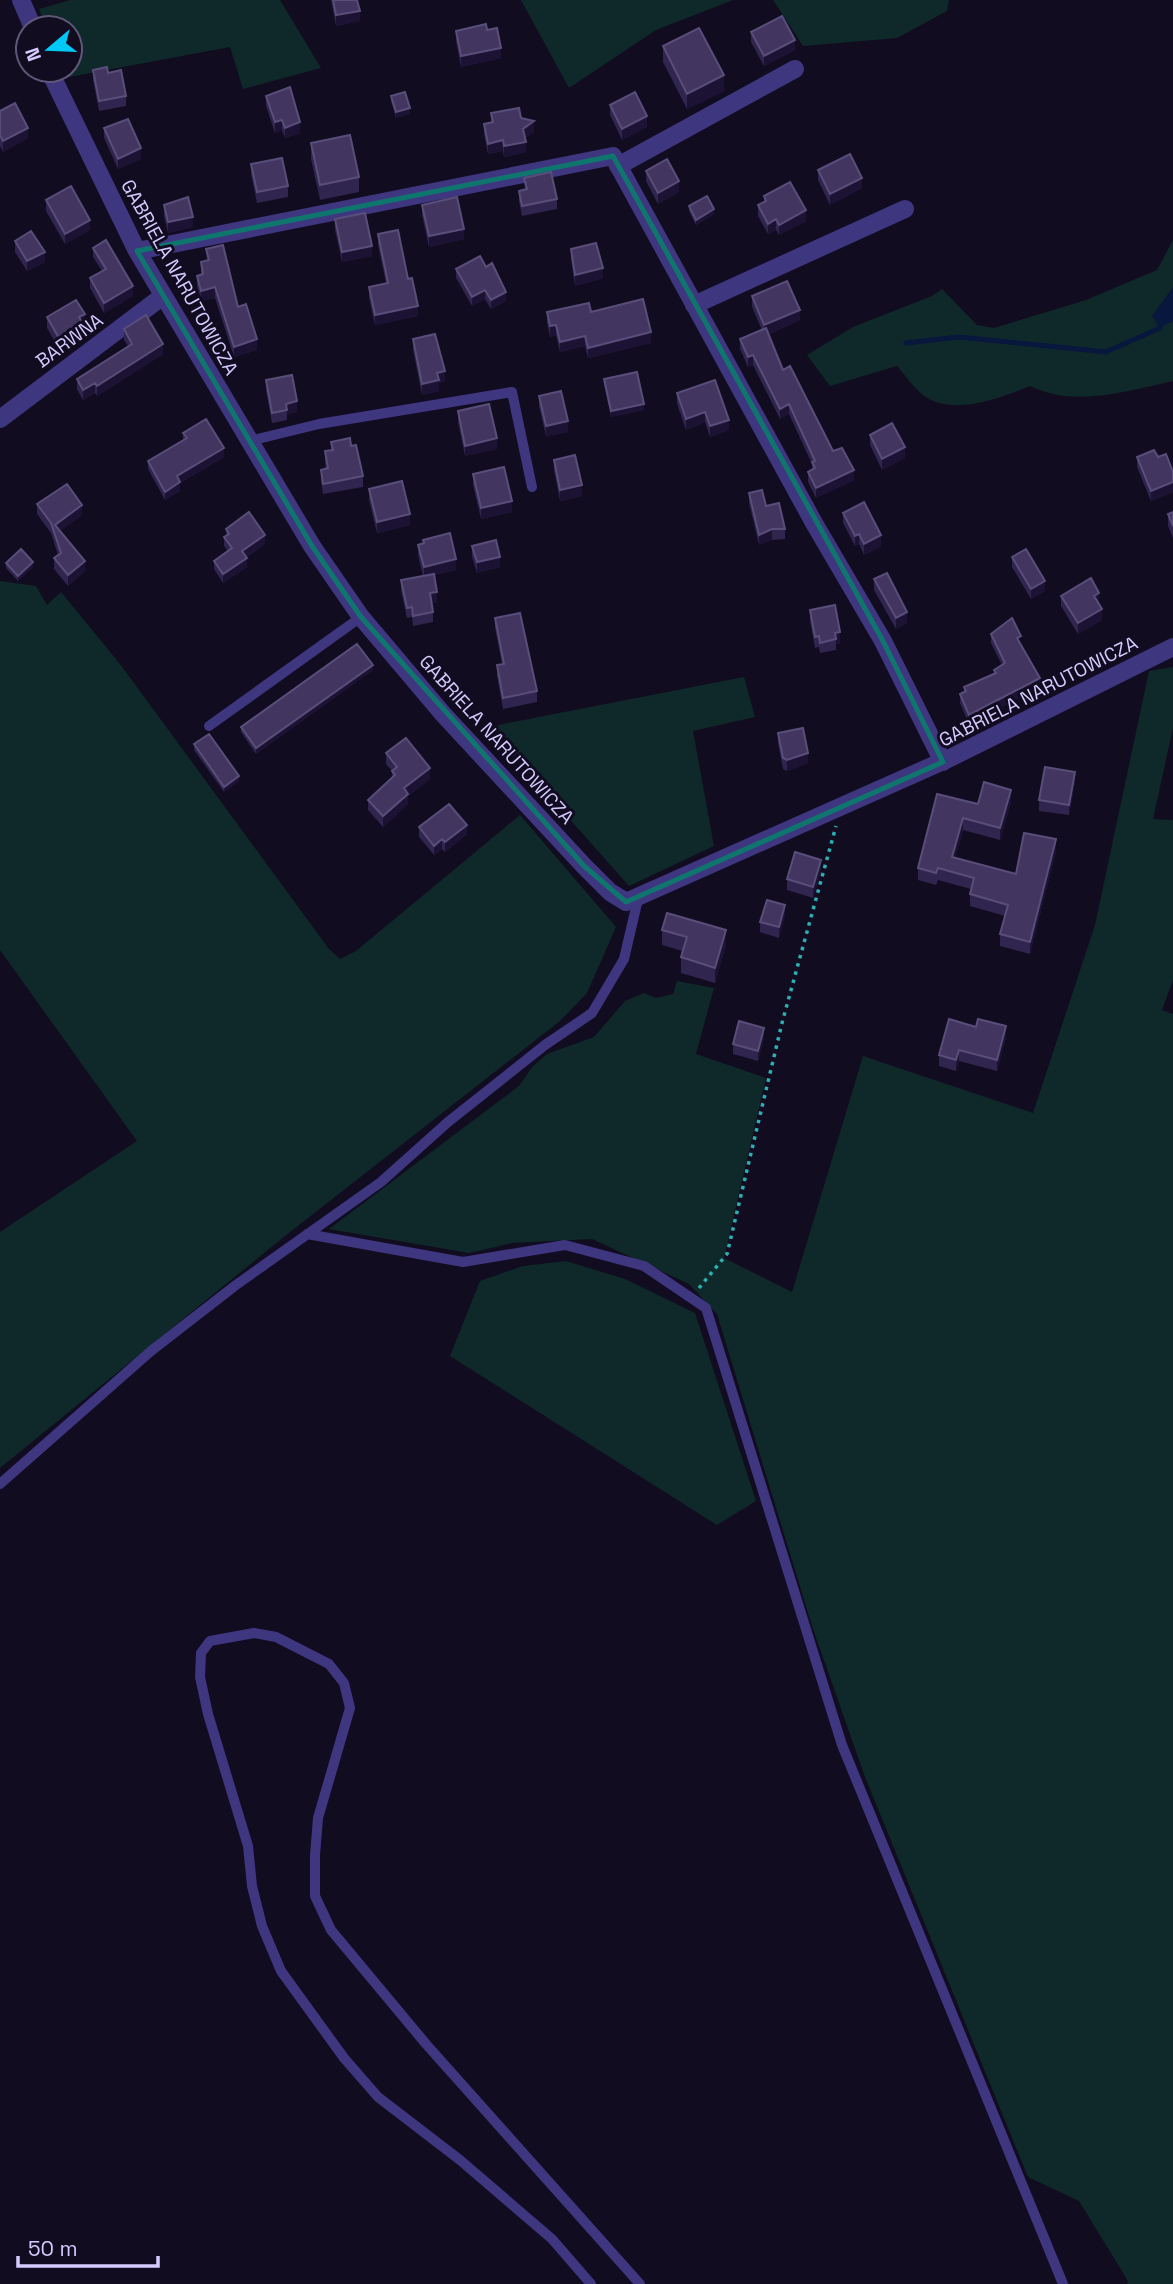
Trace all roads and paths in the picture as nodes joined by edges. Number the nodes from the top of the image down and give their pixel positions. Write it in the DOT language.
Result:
graph roads {
  1 [pos="795,69"];
  2 [pos="56,84"];
  3 [pos="618,166"];
  4 [pos="905,209"];
  5 [pos="137,251"];
  6 [pos="163,296"];
  7 [pos="694,305"];
  8 [pos="0,419"];
  9 [pos="249,441"];
  10 [pos="532,487"];
  11 [pos="361,617"];
  12 [pos="1173,646"];
  13 [pos="209,726"];
  14 [pos="943,762"];
  15 [pos="841,807"];
  16 [pos="638,899"];
  17 [pos="307,1234"];
  18 [pos="691,1298"];
  19 [pos="0,1484"];
  20 [pos="591,2284"];
  21 [pos="640,2284"];
  22 [pos="1063,2284"];
  1 -- 3 [label="street"];
  2 -- 5 [label="street, GABRIELA NARUTOWICZA"];
  3 -- 5 [label="street"];
  3 -- 7 [label="street"];
  4 -- 7 [label="street"];
  5 -- 6 [label="street, GABRIELA NARUTOWICZA"];
  6 -- 8 [label="street, BARWNA"];
  6 -- 9 [label="street, GABRIELA NARUTOWICZA"];
  7 -- 14 [label="street"];
  9 -- 10 [label="lane"];
  9 -- 11 [label="street, GABRIELA NARUTOWICZA"];
  11 -- 13 [label="lane"];
  11 -- 16 [label="street, GABRIELA NARUTOWICZA"];
  12 -- 14 [label="street, GABRIELA NARUTOWICZA"];
  14 -- 15 [label="street, GABRIELA NARUTOWICZA"];
  15 -- 16 [label="street, GABRIELA NARUTOWICZA"];
  15 -- 18 [label="path"];
  16 -- 17 [label="lane"];
  17 -- 18 [label="lane"];
  17 -- 19 [label="lane"];
  18 -- 22 [label="lane"];
  20 -- 21 [label="lane"];
}
